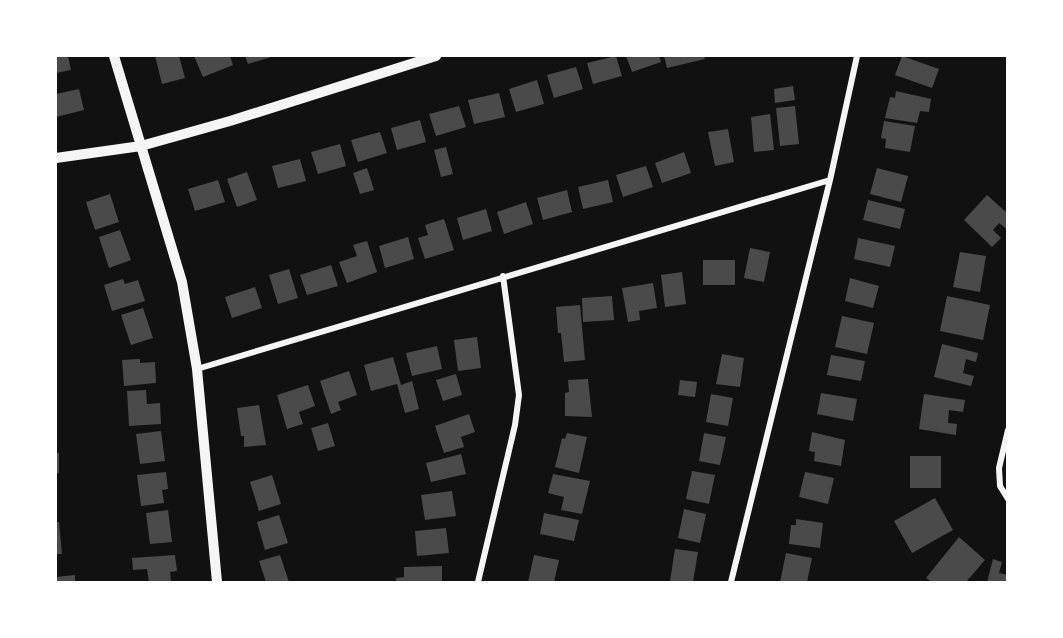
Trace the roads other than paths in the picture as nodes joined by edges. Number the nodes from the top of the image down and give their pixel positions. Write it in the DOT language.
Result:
graph roads {
  1 [pos="114,56"];
  2 [pos="435,56"];
  3 [pos="857,56"];
  4 [pos="141,146"];
  5 [pos="56,158"];
  6 [pos="830,180"];
  7 [pos="503,276"];
  8 [pos="197,369"];
  9 [pos="1008,430"];
  10 [pos="1008,499"];
  11 [pos="217,582"];
  12 [pos="478,582"];
  13 [pos="731,582"];
  1 -- 4 [label="street"];
  2 -- 4 [label="street"];
  3 -- 6 [label="street"];
  4 -- 5 [label="street"];
  4 -- 8 [label="street"];
  6 -- 7 [label="street"];
  6 -- 13 [label="street"];
  7 -- 8 [label="street"];
  7 -- 12 [label="street"];
  8 -- 11 [label="street"];
  9 -- 10 [label="street"];
}
